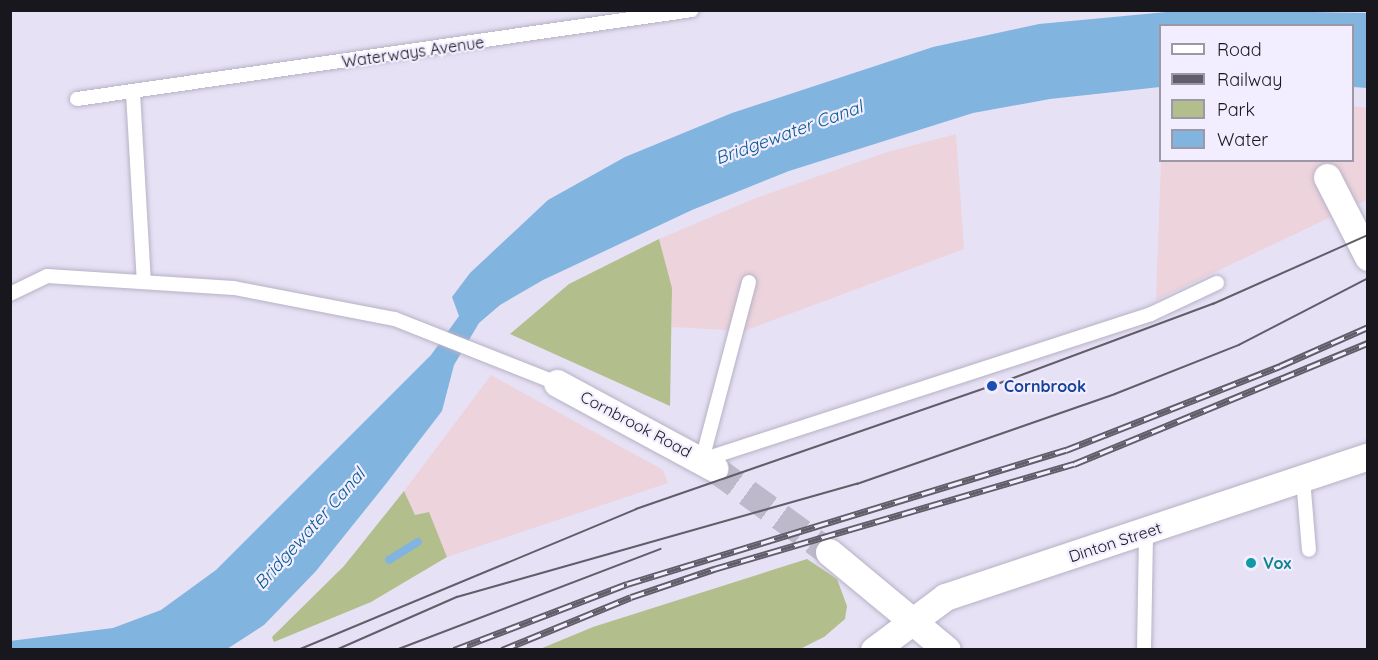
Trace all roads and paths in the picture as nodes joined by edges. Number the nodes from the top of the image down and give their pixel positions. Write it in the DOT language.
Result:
graph roads {
  1 [pos="692,10"];
  2 [pos="133,93"];
  3 [pos="77,99"];
  4 [pos="1327,177"];
  5 [pos="1368,256"];
  6 [pos="144,281"];
  7 [pos="749,282"];
  8 [pos="1217,283"];
  9 [pos="10,294"];
  10 [pos="556,383"];
  11 [pos="1368,456"];
  12 [pos="708,464"];
  13 [pos="1303,479"];
  14 [pos="1146,533"];
  15 [pos="1309,550"];
  16 [pos="828,552"];
  17 [pos="912,620"];
  18 [pos="874,650"];
  19 [pos="947,650"];
  20 [pos="1144,650"];
  1 -- 2 [label="lane, Waterways Avenue"];
  2 -- 3 [label="lane, Waterways Avenue"];
  2 -- 6 [label="lane"];
  4 -- 5 [label="street"];
  6 -- 9 [label="lane"];
  6 -- 10 [label="lane"];
  7 -- 12 [label="lane"];
  8 -- 12 [label="lane"];
  10 -- 12 [label="street, Cornbrook Road"];
  11 -- 13 [label="street, Dinton Street"];
  13 -- 14 [label="street, Dinton Street"];
  13 -- 15 [label="lane"];
  14 -- 17 [label="street, Dinton Street"];
  14 -- 20 [label="lane"];
  16 -- 17 [label="street"];
  17 -- 18 [label="street, Dinton Street"];
  17 -- 19 [label="street"];
}
